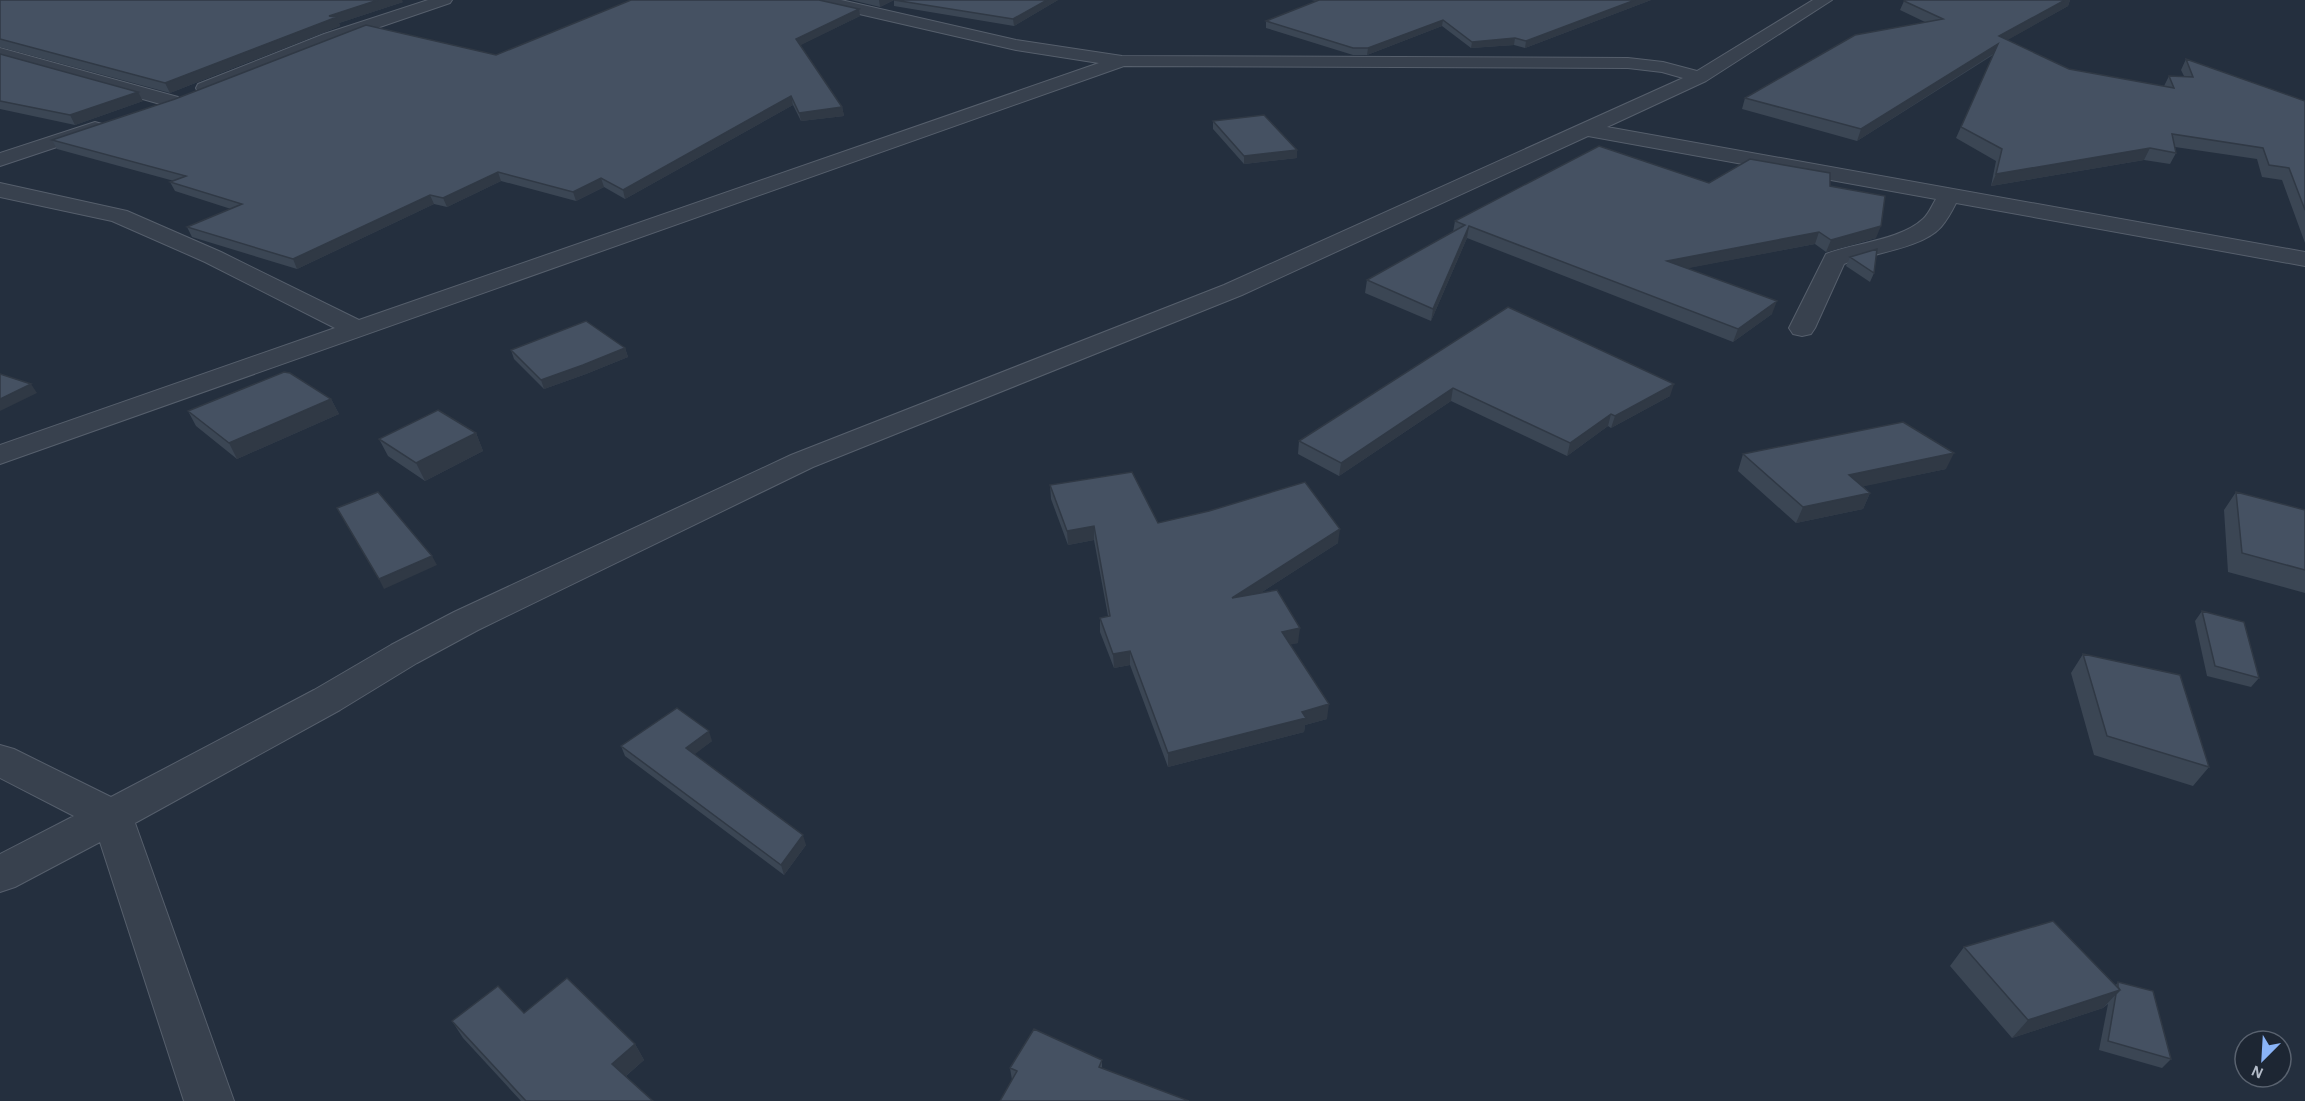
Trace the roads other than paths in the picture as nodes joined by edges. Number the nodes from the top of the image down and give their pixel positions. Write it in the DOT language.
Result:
graph roads {
  1 [pos="444,0"];
  2 [pos="820,0"];
  3 [pos="1824,0"];
  4 [pos="0,53"];
  5 [pos="1122,61"];
  6 [pos="1700,77"];
  7 [pos="182,97"];
  8 [pos="139,112"];
  9 [pos="118,120"];
  10 [pos="1585,129"];
  11 [pos="0,160"];
  12 [pos="0,190"];
  13 [pos="1948,196"];
  14 [pos="2305,259"];
  15 [pos="1802,328"];
  16 [pos="359,330"];
  17 [pos="0,455"];
  18 [pos="0,759"];
  19 [pos="112,816"];
  20 [pos="0,874"];
  21 [pos="209,1101"];
  1 -- 7 [label="street"];
  2 -- 5 [label="street"];
  3 -- 6 [label="street"];
  4 -- 7 [label="street"];
  5 -- 6 [label="street"];
  5 -- 16 [label="street"];
  6 -- 10 [label="street"];
  7 -- 8 [label="street"];
  9 -- 11 [label="street"];
  10 -- 13 [label="street"];
  10 -- 19 [label="street"];
  12 -- 16 [label="street"];
  13 -- 14 [label="street"];
  13 -- 15 [label="street"];
  16 -- 17 [label="street"];
  18 -- 19 [label="street"];
  19 -- 20 [label="street"];
  19 -- 21 [label="street"];
}
